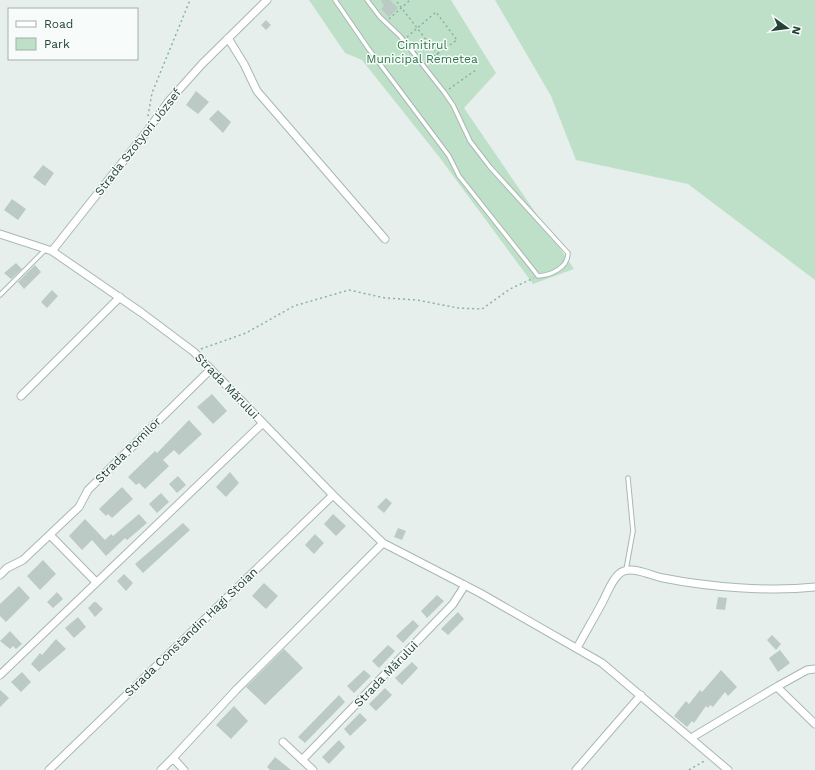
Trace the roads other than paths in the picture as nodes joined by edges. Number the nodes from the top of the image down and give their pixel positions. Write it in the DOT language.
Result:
graph roads {
  1 [pos="267,0"];
  2 [pos="336,0"];
  3 [pos="368,0"];
  4 [pos="228,38"];
  5 [pos="0,234"];
  6 [pos="385,239"];
  7 [pos="49,250"];
  8 [pos="0,295"];
  9 [pos="120,297"];
  10 [pos="211,368"];
  11 [pos="21,396"];
  12 [pos="263,423"];
  13 [pos="628,478"];
  14 [pos="333,495"];
  15 [pos="50,535"];
  16 [pos="383,543"];
  17 [pos="626,570"];
  18 [pos="0,575"];
  19 [pos="96,582"];
  20 [pos="466,585"];
  21 [pos="815,587"];
  22 [pos="577,648"];
  23 [pos="815,669"];
  24 [pos="0,675"];
  25 [pos="776,687"];
  26 [pos="640,695"];
  27 [pos="815,724"];
  28 [pos="691,738"];
  29 [pos="283,742"];
  30 [pos="173,758"];
  31 [pos="302,760"];
  32 [pos="49,770"];
  33 [pos="161,770"];
  34 [pos="184,770"];
  35 [pos="313,770"];
  36 [pos="576,770"];
  37 [pos="728,770"];
  1 -- 4 [label="street, Strada Szotyori József"];
  2 -- 3 [label="lane"];
  4 -- 6 [label="street"];
  4 -- 7 [label="street, Strada Szotyori József"];
  5 -- 7 [label="street"];
  7 -- 8 [label="lane"];
  7 -- 9 [label="street, Strada Mărului"];
  9 -- 10 [label="street, Strada Mărului"];
  9 -- 11 [label="street"];
  10 -- 12 [label="street, Strada Mărului"];
  10 -- 15 [label="street, Strada Pomilor"];
  12 -- 14 [label="street, Strada Mărului"];
  12 -- 19 [label="street"];
  13 -- 17 [label="lane"];
  14 -- 16 [label="street, Strada Mărului"];
  14 -- 32 [label="street, Strada Constandin Hagi Stoian"];
  15 -- 18 [label="street, Strada Pomilor"];
  15 -- 19 [label="street"];
  16 -- 20 [label="street, Strada Mărului"];
  16 -- 30 [label="street"];
  17 -- 21 [label="street"];
  17 -- 22 [label="street"];
  19 -- 24 [label="street"];
  20 -- 22 [label="street, Strada Mărului"];
  20 -- 31 [label="street, Strada Mărului"];
  22 -- 26 [label="street, Strada Mărului"];
  23 -- 25 [label="street"];
  25 -- 27 [label="street"];
  25 -- 28 [label="street"];
  26 -- 28 [label="street, Strada Mărului"];
  26 -- 36 [label="street"];
  28 -- 37 [label="street, Strada Mărului"];
  29 -- 31 [label="street"];
  30 -- 33 [label="street"];
  30 -- 34 [label="street"];
  31 -- 35 [label="street"];
}
